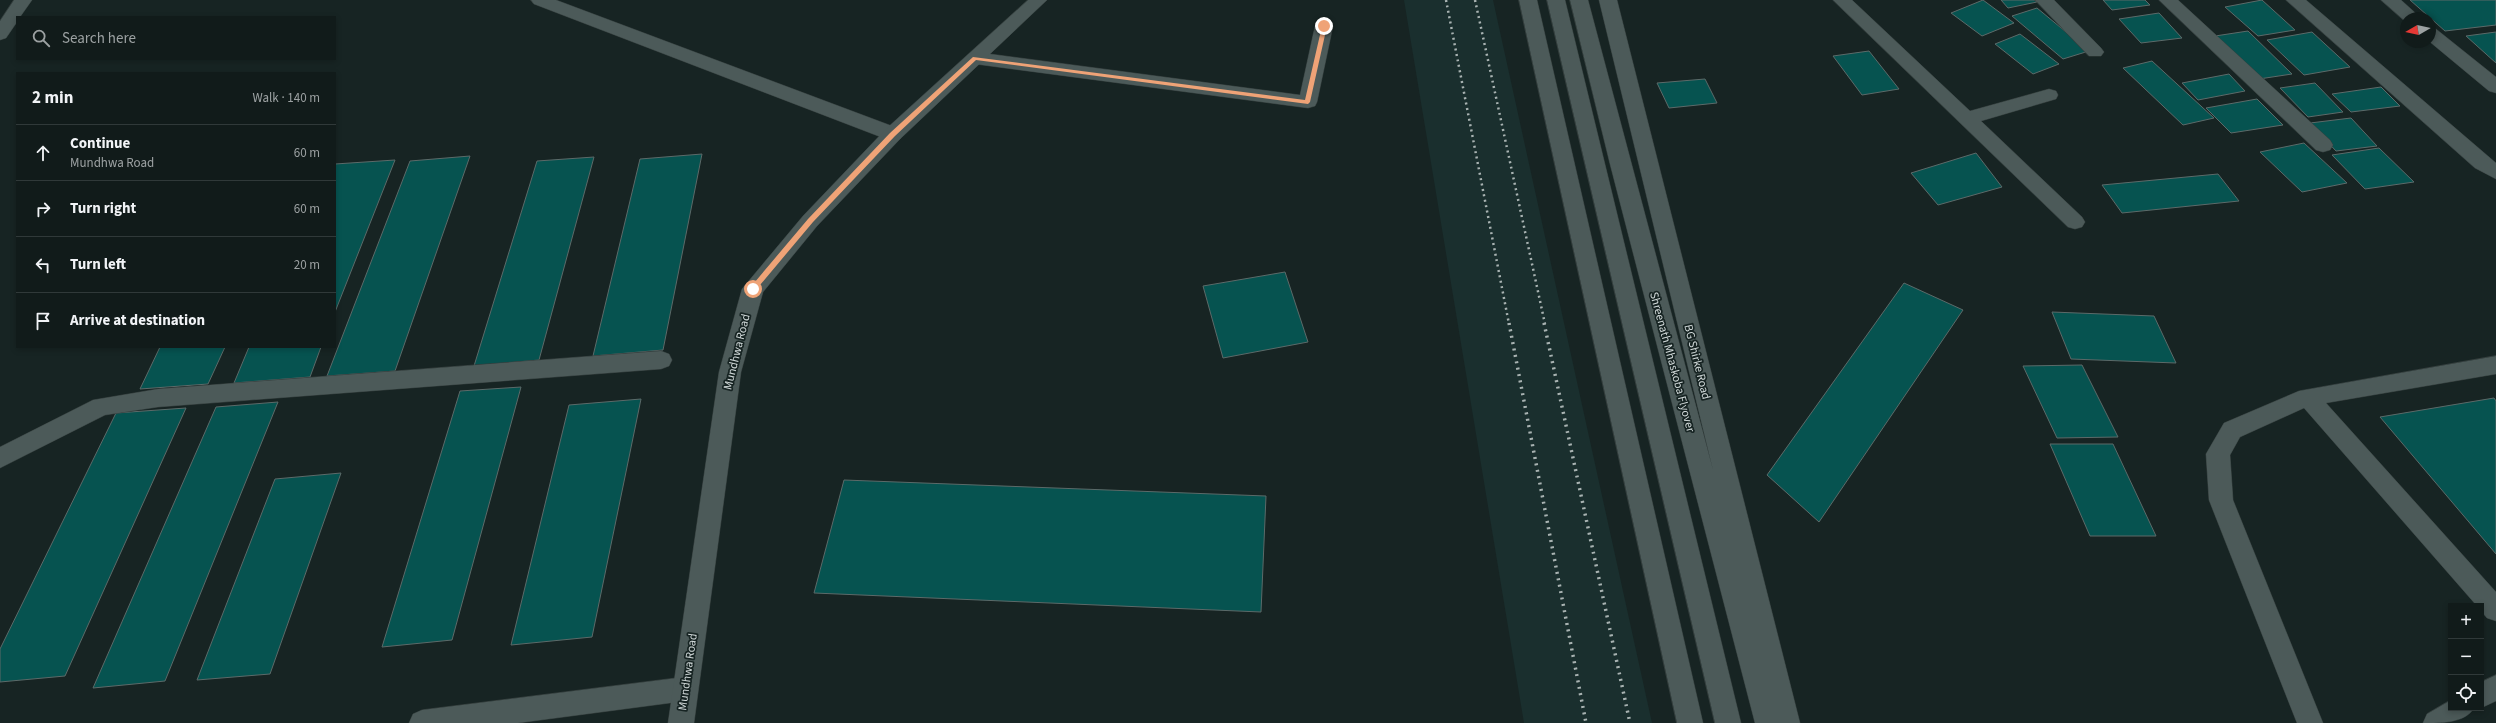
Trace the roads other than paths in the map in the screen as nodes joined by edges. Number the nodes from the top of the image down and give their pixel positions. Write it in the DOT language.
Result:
graph roads {
  1 [pos="23,0"];
  2 [pos="540,0"];
  3 [pos="1038,0"];
  4 [pos="1528,0"];
  5 [pos="1556,0"];
  6 [pos="1579,0"];
  7 [pos="1608,0"];
  8 [pos="1842,0"];
  9 [pos="2044,0"];
  10 [pos="2168,0"];
  11 [pos="2295,0"];
  12 [pos="2390,0"];
  13 [pos="2405,12"];
  14 [pos="1324,26"];
  15 [pos="0,34"];
  16 [pos="2436,38"];
  17 [pos="2096,52"];
  18 [pos="975,58"];
  19 [pos="2496,87"];
  20 [pos="2049,95"];
  21 [pos="1966,119"];
  22 [pos="892,134"];
  23 [pos="2323,145"];
  24 [pos="2496,172"];
  25 [pos="2074,222"];
  26 [pos="661,360"];
  27 [pos="2496,365"];
  28 [pos="2307,397"];
  29 [pos="0,458"];
  30 [pos="2496,610"];
  31 [pos="2496,687"];
  32 [pos="685,689"];
  33 [pos="2484,694"];
  34 [pos="2456,711"];
  35 [pos="422,723"];
  36 [pos="681,723"];
  37 [pos="1690,723"];
  38 [pos="1728,723"];
  39 [pos="1768,723"];
  40 [pos="1787,723"];
  41 [pos="2310,723"];
  42 [pos="2436,723"];
  1 -- 15 [label="street"];
  2 -- 22 [label="street"];
  3 -- 18 [label="street, Mundhwa Road"];
  4 -- 37 [label="street"];
  5 -- 38 [label="street"];
  6 -- 39 [label="street, Shreenath Mhaskoba Flyover"];
  7 -- 40 [label="street, BG Shirke Road"];
  8 -- 21 [label="street"];
  9 -- 17 [label="street"];
  10 -- 23 [label="street"];
  11 -- 24 [label="street"];
  12 -- 13 [label="street"];
  14 -- 18 [label="street"];
  16 -- 19 [label="street"];
  18 -- 22 [label="street, Mundhwa Road"];
  20 -- 21 [label="street"];
  21 -- 25 [label="street"];
  22 -- 32 [label="street, Mundhwa Road"];
  26 -- 29 [label="street"];
  27 -- 28 [label="street"];
  28 -- 30 [label="street"];
  28 -- 41 [label="street"];
  31 -- 33 [label="street"];
  32 -- 35 [label="street"];
  32 -- 36 [label="street, Mundhwa Road"];
  34 -- 42 [label="street"];
}
